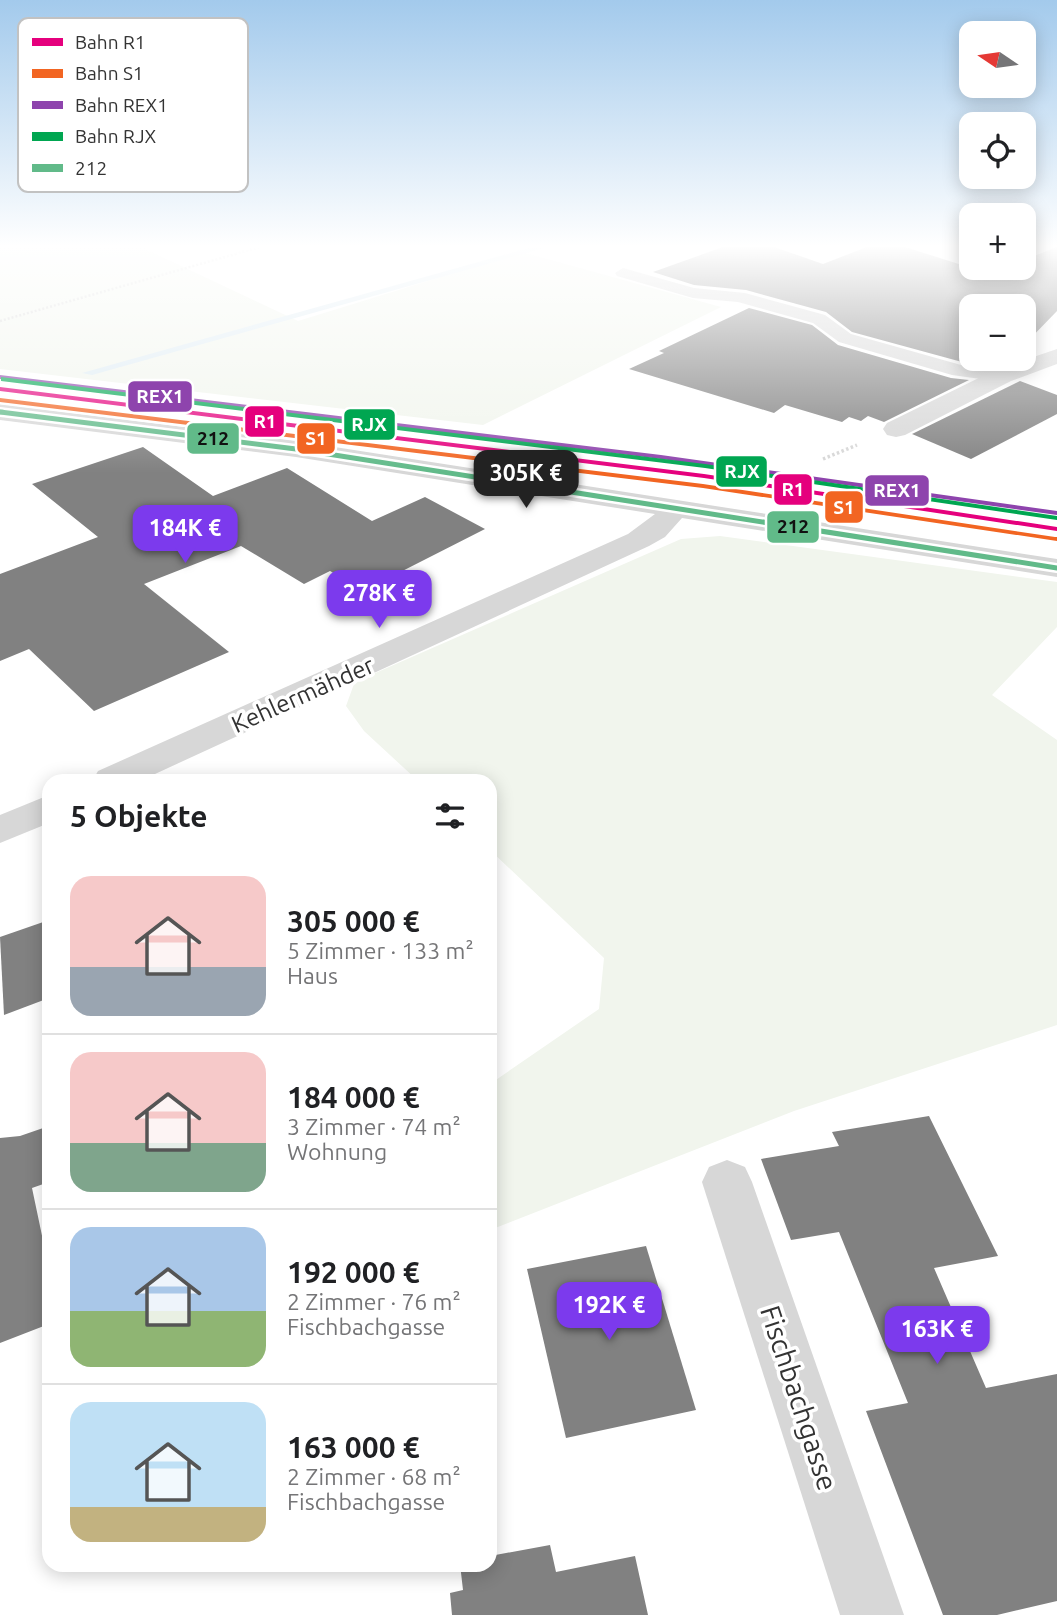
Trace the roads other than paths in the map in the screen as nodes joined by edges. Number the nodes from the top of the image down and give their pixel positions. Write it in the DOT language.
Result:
graph roads {
  1 [pos="824,322"];
  2 [pos="1056,358"];
  3 [pos="1002,376"];
  4 [pos="0,412"];
  5 [pos="896,429"];
  6 [pos="674,507"];
  7 [pos="1057,568"];
  8 [pos="124,774"];
  9 [pos="42,811"];
  10 [pos="0,830"];
  11 [pos="727,1182"];
  12 [pos="872,1615"];
  1 -- 3 [label="lane"];
  2 -- 3 [label="street"];
  3 -- 5 [label="street"];
  4 -- 6 [label="street"];
  6 -- 7 [label="street"];
  6 -- 8 [label="street, Kehlermähder"];
  9 -- 10 [label="street"];
  11 -- 12 [label="street, Fischbachgasse"];
}
